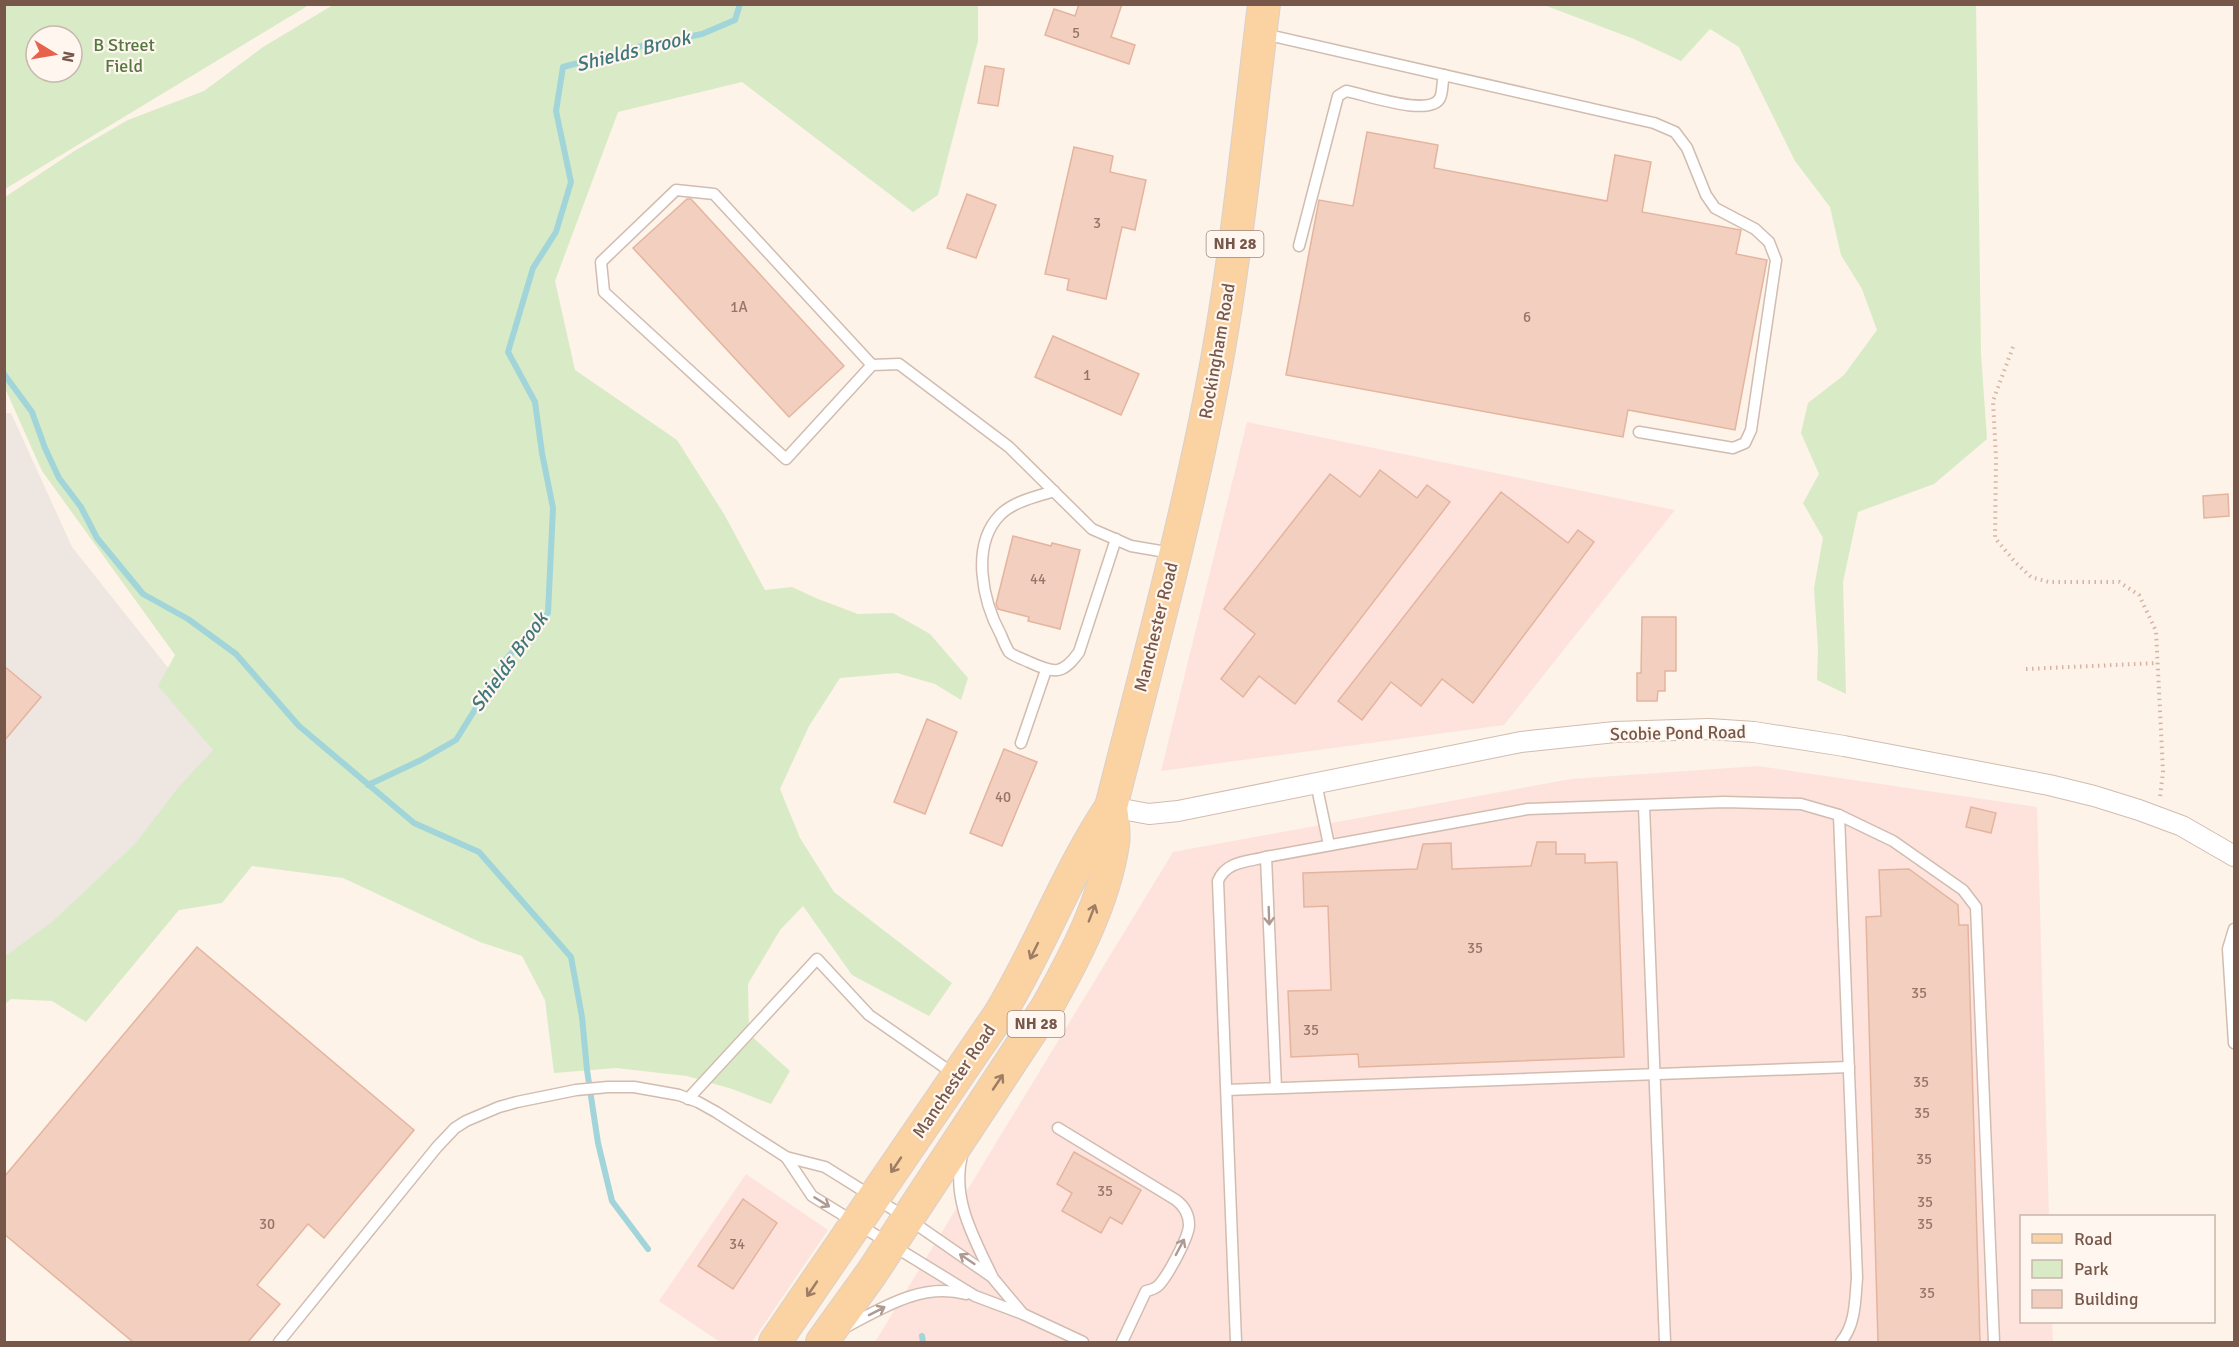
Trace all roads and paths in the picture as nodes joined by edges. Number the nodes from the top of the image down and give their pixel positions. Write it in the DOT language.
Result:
graph roads {
  1 [pos="1262,19"];
  2 [pos="1444,75"];
  3 [pos="1299,246"];
  4 [pos="2013,347"];
  5 [pos="872,365"];
  6 [pos="1639,432"];
  7 [pos="1193,483"];
  8 [pos="1054,491"];
  9 [pos="1116,539"];
  10 [pos="1175,553"];
  11 [pos="2158,663"];
  12 [pos="2026,669"];
  13 [pos="1046,670"];
  14 [pos="1021,743"];
  15 [pos="1316,783"];
  16 [pos="1644,806"];
  17 [pos="1111,807"];
  18 [pos="1839,815"];
  19 [pos="2158,817"];
  20 [pos="1329,845"];
  21 [pos="2235,856"];
  22 [pos="1266,857"];
  23 [pos="2235,929"];
  24 [pos="2235,1043"];
  25 [pos="1849,1067"];
  26 [pos="1654,1074"];
  27 [pos="956,1076"];
  28 [pos="1276,1088"];
  29 [pos="1227,1090"];
  30 [pos="688,1099"];
  31 [pos="971,1122"];
  32 [pos="1058,1128"];
  33 [pos="786,1157"];
  34 [pos="874,1198"];
  35 [pos="857,1223"];
  36 [pos="899,1231"];
  37 [pos="992,1277"];
  38 [pos="975,1296"];
  39 [pos="1023,1314"];
  40 [pos="823,1340"];
  41 [pos="279,1342"];
  42 [pos="775,1342"];
  43 [pos="1083,1342"];
  44 [pos="1122,1342"];
  45 [pos="1236,1342"];
  46 [pos="1665,1342"];
  47 [pos="1841,1342"];
  48 [pos="1994,1342"];
  1 -- 2 [label="lane"];
  1 -- 7 [label="main road, Rockingham Road / NH 28"];
  2 -- 3 [label="lane"];
  2 -- 6 [label="lane"];
  4 -- 11 [label="path"];
  5 -- 5 [label="lane"];
  5 -- 8 [label="lane"];
  7 -- 10 [label="main road, Manchester Road / NH 28"];
  8 -- 9 [label="lane"];
  8 -- 13 [label="lane"];
  9 -- 10 [label="lane"];
  9 -- 13 [label="lane"];
  10 -- 17 [label="main road, Manchester Road / NH 28"];
  11 -- 12 [label="path"];
  11 -- 19 [label="path"];
  13 -- 14 [label="lane"];
  15 -- 17 [label="street, Scobie Pond Road"];
  15 -- 19 [label="street, Scobie Pond Road"];
  15 -- 20 [label="lane"];
  16 -- 18 [label="lane"];
  16 -- 20 [label="lane"];
  16 -- 26 [label="lane"];
  17 -- 27 [label="main road, Manchester Road / NH 28, one-way"];
  31 -- 17 [label="main road, Manchester Road / NH 28, one-way"];
  18 -- 25 [label="lane"];
  18 -- 48 [label="lane"];
  19 -- 21 [label="street, Scobie Pond Road"];
  20 -- 22 [label="lane"];
  22 -- 28 [label="lane, one-way"];
  22 -- 29 [label="lane"];
  23 -- 24 [label="lane"];
  25 -- 26 [label="lane"];
  25 -- 47 [label="lane"];
  26 -- 28 [label="lane"];
  26 -- 46 [label="lane"];
  27 -- 30 [label="lane"];
  27 -- 34 [label="main road, Manchester Road / NH 28, one-way"];
  28 -- 29 [label="lane"];
  29 -- 45 [label="lane"];
  30 -- 33 [label="lane"];
  30 -- 41 [label="lane"];
  31 -- 36 [label="main road, Manchester Road / NH 28"];
  31 -- 37 [label="lane"];
  44 -- 32 [label="lane, one-way"];
  33 -- 34 [label="lane"];
  33 -- 35 [label="lane, one-way"];
  34 -- 35 [label="main road, Manchester Road / NH 28"];
  34 -- 36 [label="lane"];
  35 -- 36 [label="lane"];
  35 -- 42 [label="main road, Manchester Road / NH 28, one-way"];
  37 -- 36 [label="lane, one-way"];
  36 -- 38 [label="lane"];
  36 -- 40 [label="main road, Manchester Road / NH 28"];
  37 -- 39 [label="lane"];
  38 -- 39 [label="lane"];
  40 -- 38 [label="lane, one-way"];
  39 -- 43 [label="lane"];
}
